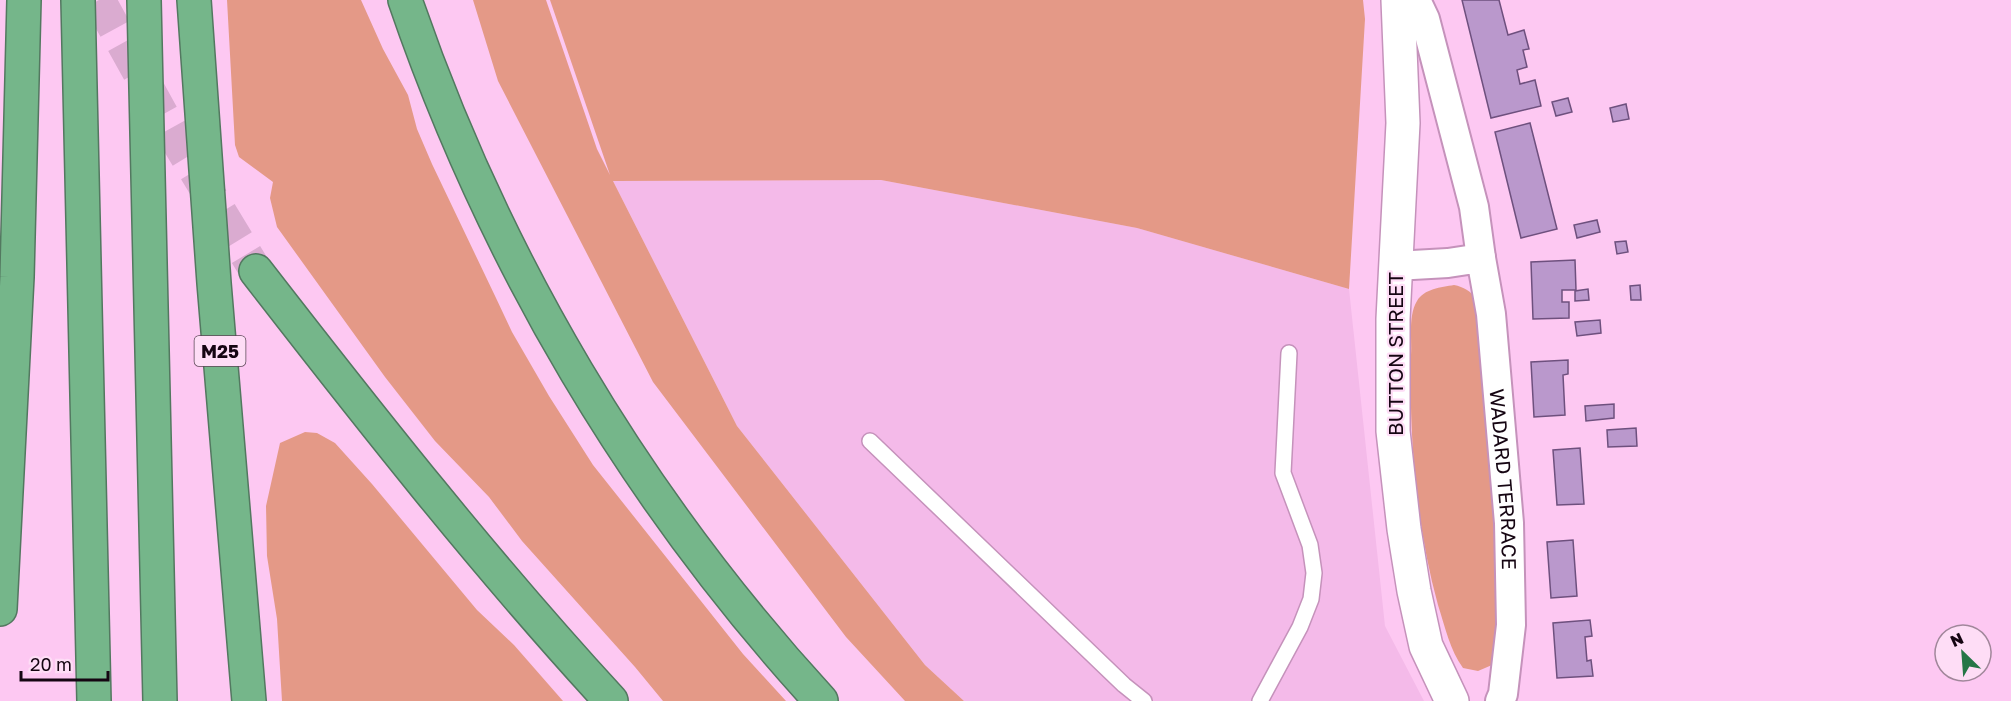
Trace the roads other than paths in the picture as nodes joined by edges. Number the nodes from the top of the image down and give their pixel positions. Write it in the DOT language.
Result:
graph roads {
  1 [pos="24,0"];
  2 [pos="78,0"];
  3 [pos="144,0"];
  4 [pos="194,0"];
  5 [pos="405,0"];
  6 [pos="1398,0"];
  7 [pos="1416,0"];
  8 [pos="1481,258"];
  9 [pos="1395,266"];
  10 [pos="256,271"];
  11 [pos="1289,353"];
  12 [pos="870,441"];
  13 [pos="0,609"];
  14 [pos="94,701"];
  15 [pos="160,701"];
  16 [pos="249,701"];
  17 [pos="611,701"];
  18 [pos="820,701"];
  19 [pos="1144,701"];
  20 [pos="1260,701"];
  21 [pos="1452,701"];
  22 [pos="1500,701"];
  1 -- 13 [label="highway"];
  2 -- 14 [label="highway"];
  3 -- 15 [label="highway"];
  4 -- 16 [label="highway, M25"];
  5 -- 18 [label="highway"];
  6 -- 9 [label="street, BUTTON STREET"];
  7 -- 8 [label="street, WADARD TERRACE"];
  8 -- 9 [label="street"];
  8 -- 22 [label="street, WADARD TERRACE"];
  9 -- 21 [label="street, BUTTON STREET"];
  10 -- 17 [label="highway"];
  11 -- 20 [label="lane"];
  12 -- 19 [label="lane"];
}
